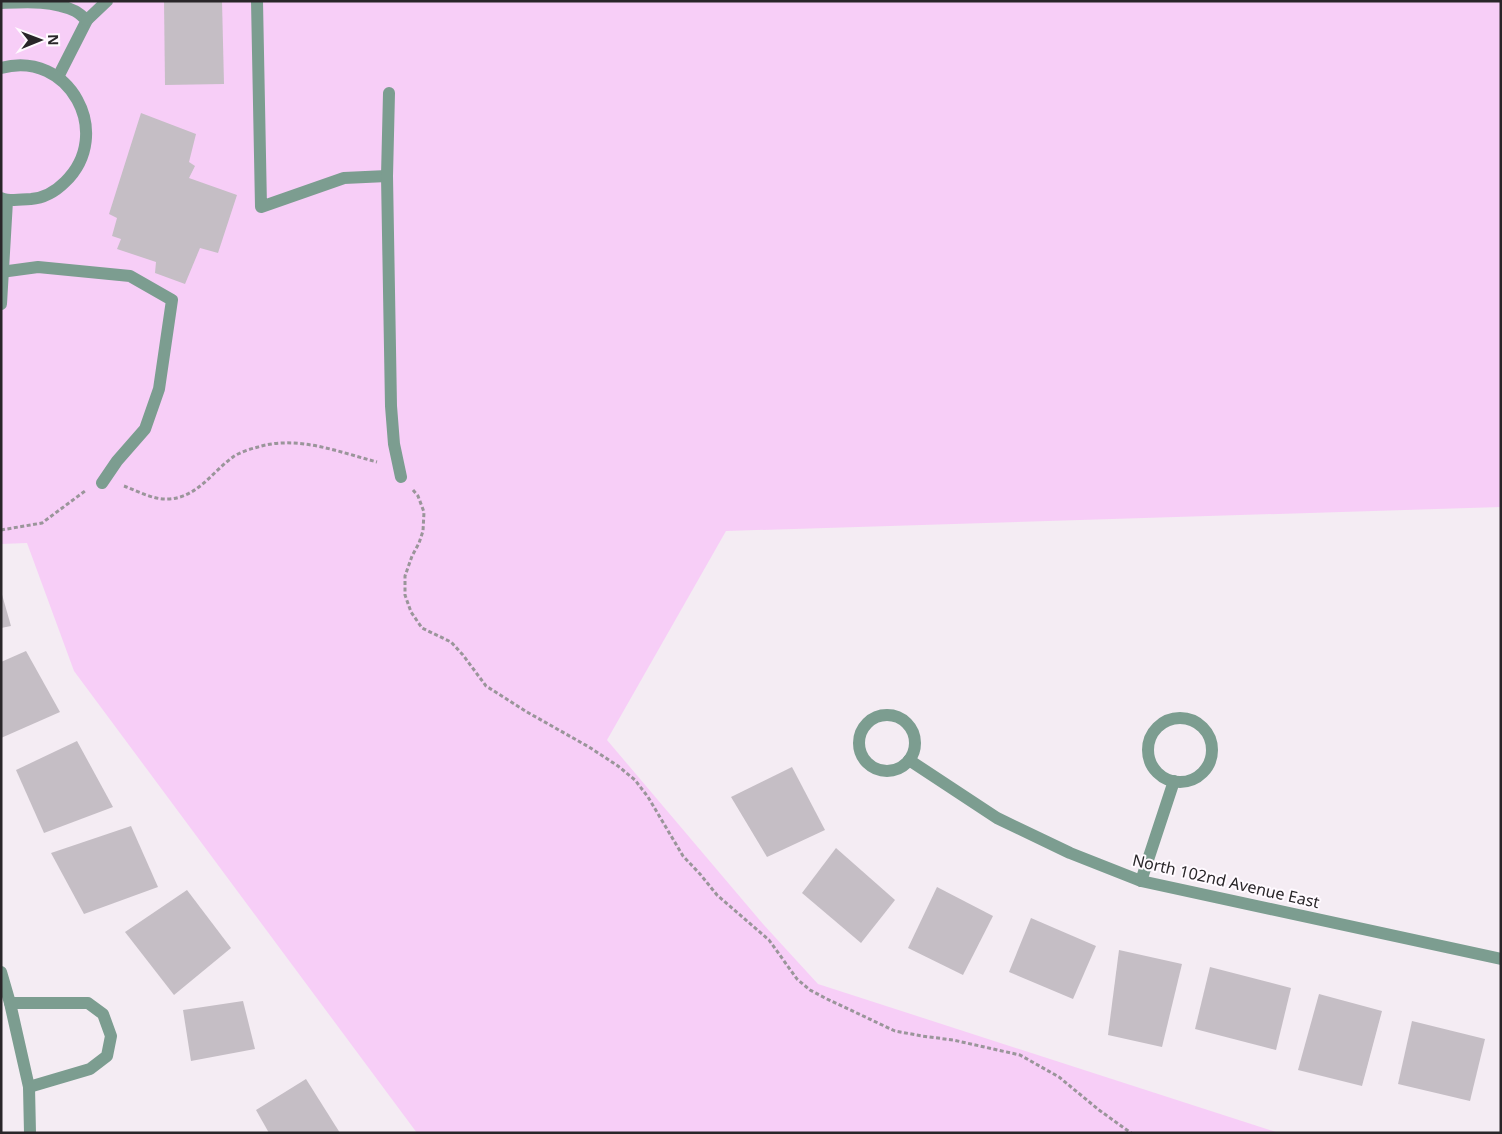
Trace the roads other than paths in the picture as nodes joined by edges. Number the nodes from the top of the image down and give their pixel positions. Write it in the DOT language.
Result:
graph roads {
  1 [pos="107,1"];
  2 [pos="256,1"];
  3 [pos="1,3"];
  4 [pos="87,20"];
  5 [pos="1,68"];
  6 [pos="58,77"];
  7 [pos="389,93"];
  8 [pos="387,176"];
  9 [pos="4,199"];
  10 [pos="2,272"];
  11 [pos="1,304"];
  12 [pos="401,477"];
  13 [pos="102,483"];
  14 [pos="910,760"];
  15 [pos="1174,781"];
  16 [pos="1141,881"];
  17 [pos="1501,959"];
  18 [pos="1,972"];
  19 [pos="10,1003"];
  20 [pos="29,1087"];
  21 [pos="30,1133"];
  1 -- 4 [label="street"];
  2 -- 8 [label="street"];
  3 -- 4 [label="street"];
  4 -- 6 [label="street"];
  5 -- 6 [label="street"];
  6 -- 9 [label="street"];
  7 -- 8 [label="street"];
  8 -- 12 [label="street"];
  9 -- 10 [label="street"];
  10 -- 11 [label="street"];
  10 -- 13 [label="street"];
  14 -- 14 [label="street"];
  14 -- 16 [label="street, North 102nd Avenue East"];
  15 -- 15 [label="street"];
  15 -- 16 [label="street"];
  16 -- 17 [label="street, North 102nd Avenue East"];
  18 -- 19 [label="street"];
  19 -- 20 [label="street"];
  19 -- 20 [label="street"];
  20 -- 21 [label="street"];
}
